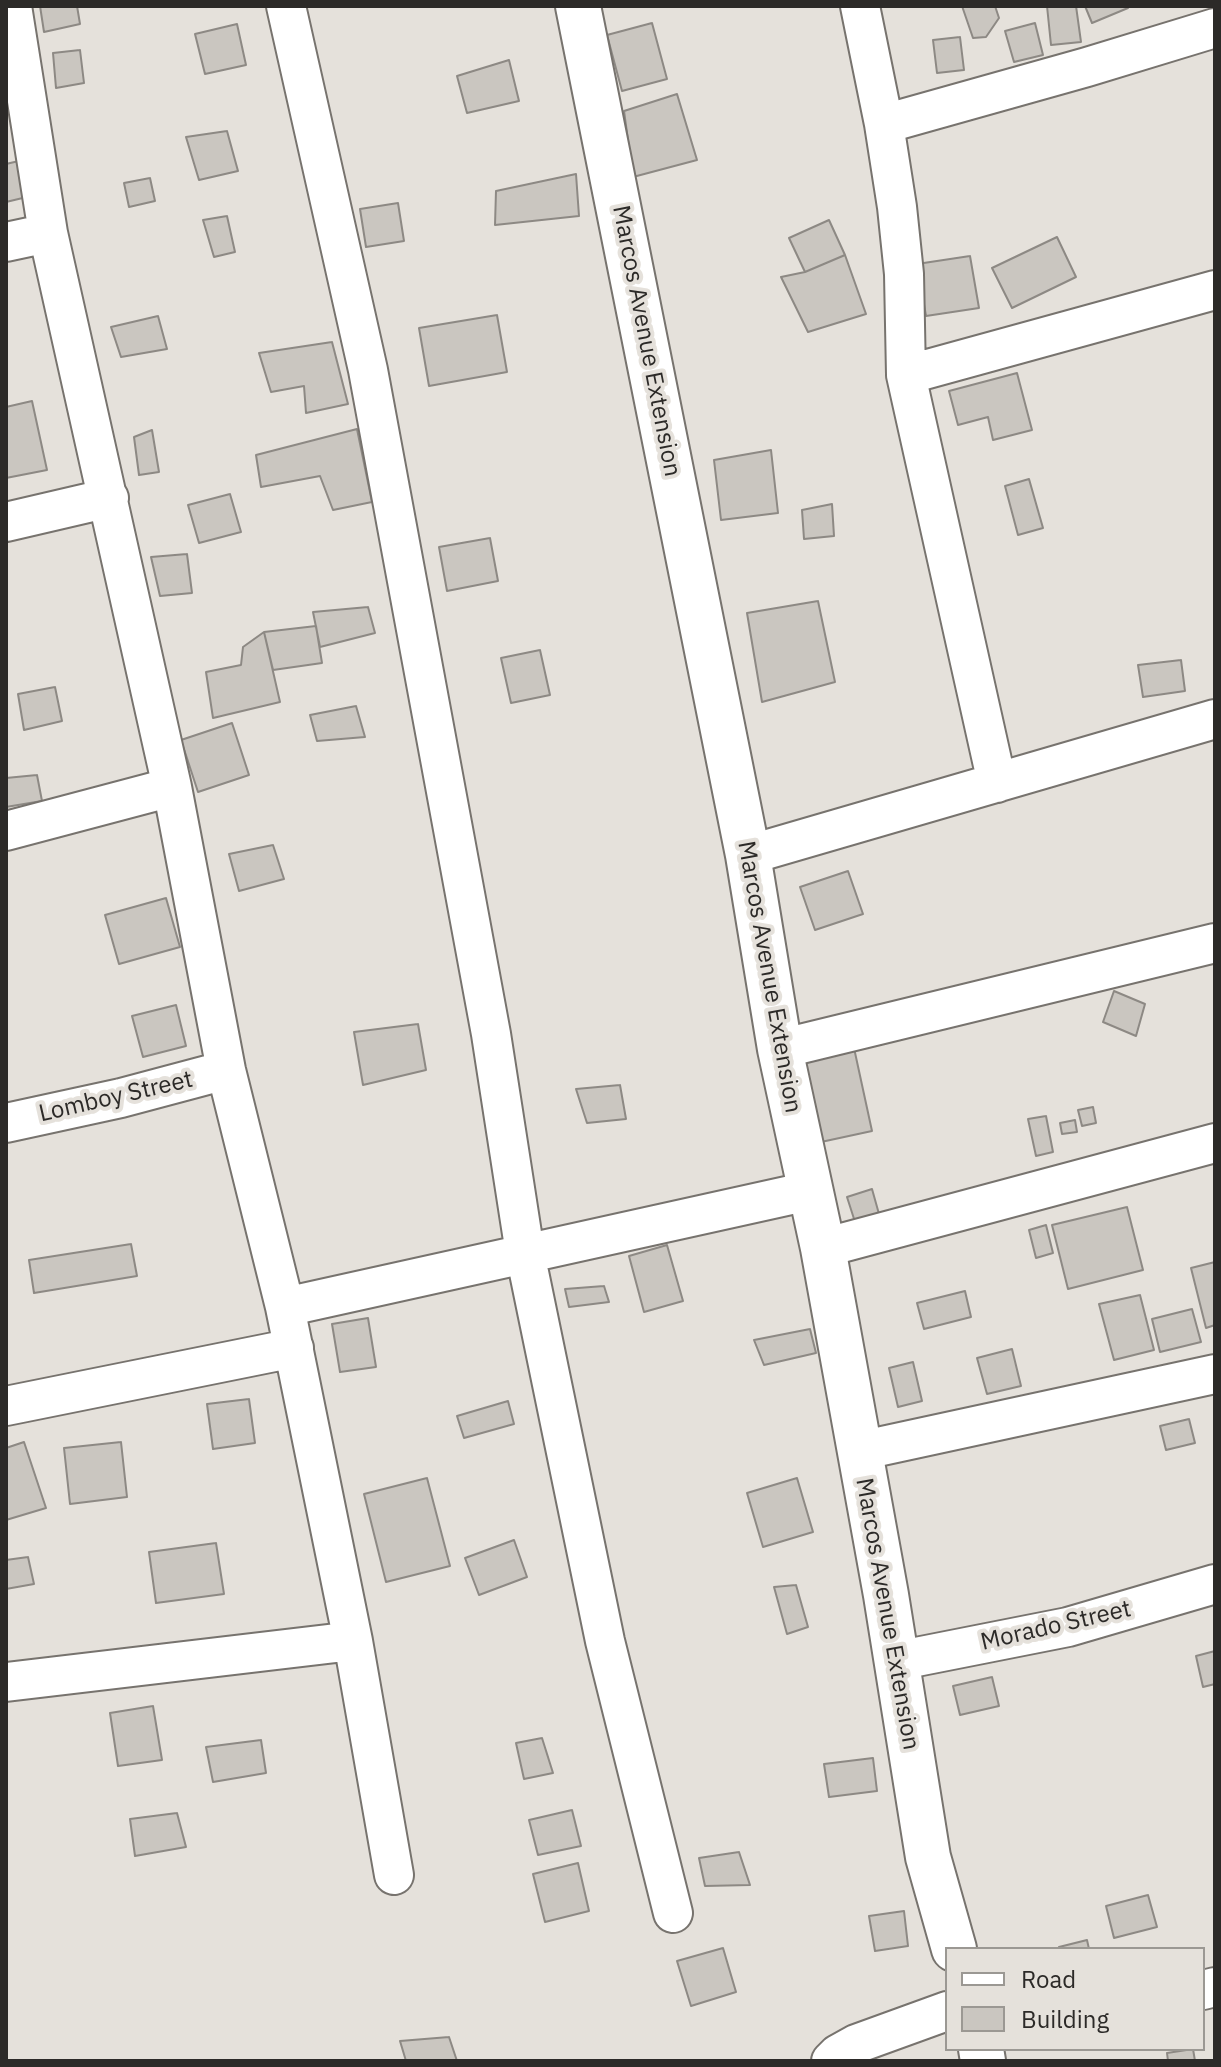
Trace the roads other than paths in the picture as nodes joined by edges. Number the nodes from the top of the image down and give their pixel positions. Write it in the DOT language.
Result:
graph roads {
  1 [pos="12,6"];
  2 [pos="286,6"];
  3 [pos="578,6"];
  4 [pos="860,6"];
  5 [pos="1215,28"];
  6 [pos="884,124"];
  7 [pos="48,233"];
  8 [pos="6,242"];
  9 [pos="1215,290"];
  10 [pos="906,375"];
  11 [pos="109,498"];
  12 [pos="6,522"];
  13 [pos="1215,719"];
  14 [pos="997,783"];
  15 [pos="172,787"];
  16 [pos="6,831"];
  17 [pos="748,855"];
  18 [pos="1215,943"];
  19 [pos="780,1049"];
  20 [pos="226,1070"];
  21 [pos="6,1123"];
  22 [pos="1215,1143"];
  23 [pos="809,1191"];
  24 [pos="823,1248"];
  25 [pos="525,1253"];
  26 [pos="285,1307"];
  27 [pos="294,1348"];
  28 [pos="1215,1374"];
  29 [pos="6,1406"];
  30 [pos="859,1451"];
  31 [pos="1215,1584"];
  32 [pos="353,1641"];
  33 [pos="896,1661"];
  34 [pos="6,1682"];
  35 [pos="394,1875"];
  36 [pos="673,1913"];
  37 [pos="953,1947"];
  38 [pos="945,2012"];
  39 [pos="831,2061"];
  1 -- 7 [label="street"];
  2 -- 25 [label="street"];
  3 -- 17 [label="street, Marcos Avenue Extension"];
  4 -- 6 [label="street"];
  5 -- 6 [label="street"];
  6 -- 10 [label="street"];
  7 -- 8 [label="street"];
  7 -- 11 [label="street"];
  9 -- 10 [label="street"];
  10 -- 14 [label="street"];
  11 -- 12 [label="street"];
  11 -- 15 [label="street"];
  13 -- 14 [label="street"];
  14 -- 17 [label="street"];
  15 -- 16 [label="street"];
  15 -- 20 [label="street"];
  17 -- 19 [label="street, Marcos Avenue Extension"];
  18 -- 19 [label="street"];
  19 -- 23 [label="street, Marcos Avenue Extension"];
  20 -- 21 [label="street, Lomboy Street"];
  20 -- 26 [label="street"];
  22 -- 24 [label="street"];
  23 -- 24 [label="street, Marcos Avenue Extension"];
  23 -- 25 [label="street"];
  24 -- 30 [label="street, Marcos Avenue Extension"];
  25 -- 26 [label="street"];
  25 -- 36 [label="street"];
  26 -- 27 [label="street"];
  27 -- 29 [label="street"];
  27 -- 32 [label="street"];
  28 -- 30 [label="street"];
  30 -- 33 [label="street, Marcos Avenue Extension"];
  31 -- 33 [label="street, Morado Street"];
  32 -- 34 [label="street"];
  32 -- 35 [label="street"];
  33 -- 37 [label="street, Marcos Avenue Extension"];
  38 -- 39 [label="street"];
}
